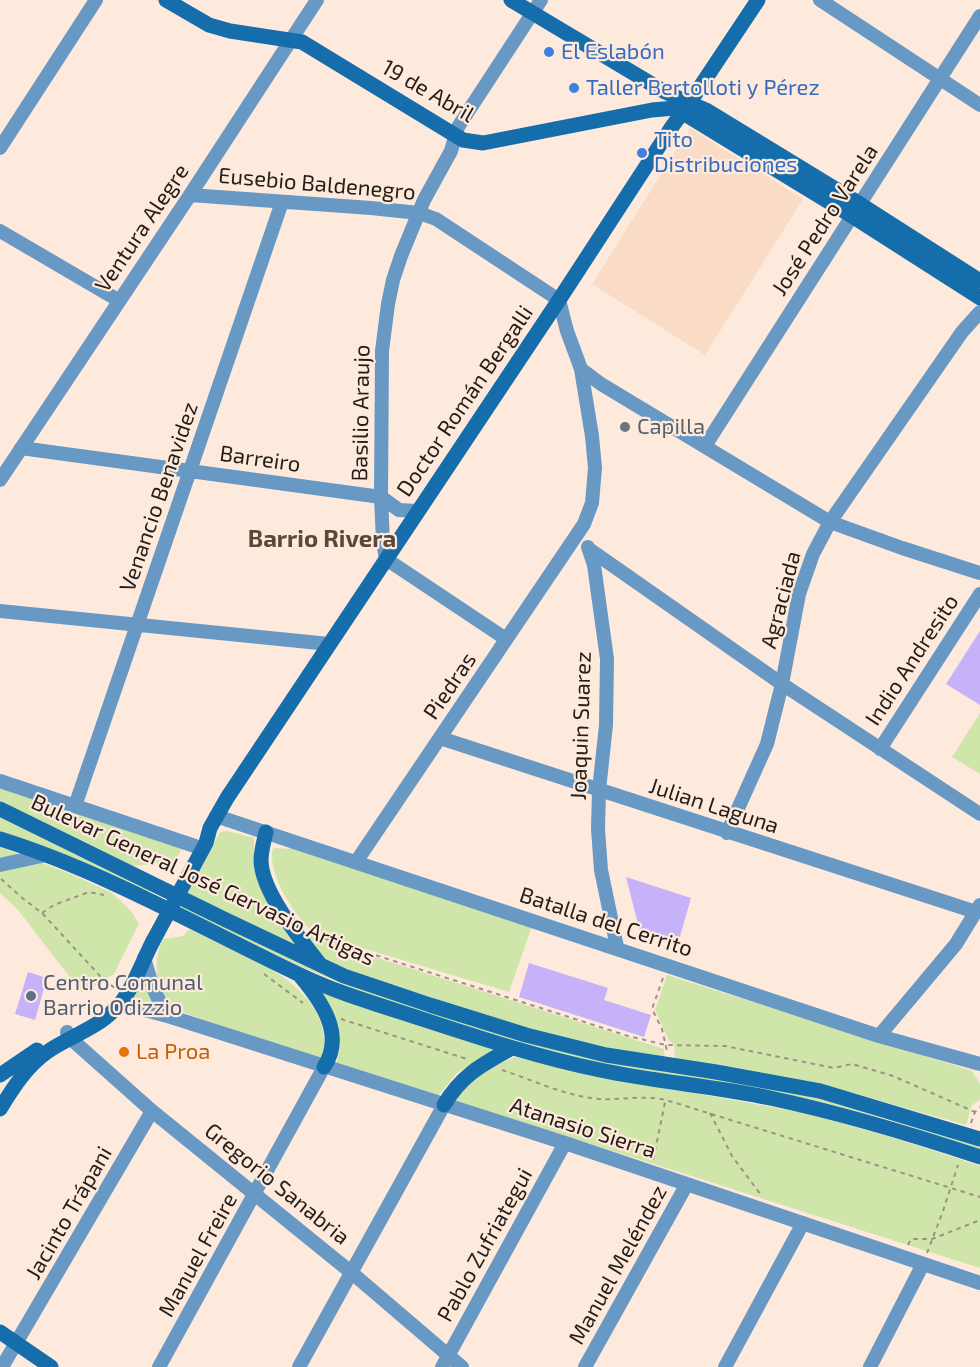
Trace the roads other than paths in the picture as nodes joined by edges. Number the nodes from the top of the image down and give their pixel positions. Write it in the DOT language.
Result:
graph roads {
  1 [pos="96,0"];
  2 [pos="166,0"];
  3 [pos="317,0"];
  4 [pos="511,0"];
  5 [pos="758,0"];
  6 [pos="820,0"];
  7 [pos="536,7"];
  8 [pos="980,16"];
  9 [pos="291,39"];
  10 [pos="940,80"];
  11 [pos="655,86"];
  12 [pos="474,105"];
  13 [pos="980,105"];
  14 [pos="687,107"];
  15 [pos="652,110"];
  16 [pos="454,136"];
  17 [pos="473,142"];
  18 [pos="0,148"];
  19 [pos="190,195"];
  20 [pos="282,202"];
  21 [pos="856,210"];
  22 [pos="419,213"];
  23 [pos="0,231"];
  24 [pos="980,281"];
  25 [pos="980,298"];
  26 [pos="118,300"];
  27 [pos="559,300"];
  28 [pos="980,312"];
  29 [pos="581,369"];
  30 [pos="705,446"];
  31 [pos="21,448"];
  32 [pos="191,471"];
  33 [pos="0,480"];
  34 [pos="381,497"];
  35 [pos="418,511"];
  36 [pos="830,522"];
  37 [pos="579,532"];
  38 [pos="589,549"];
  39 [pos="386,559"];
  40 [pos="980,573"];
  41 [pos="980,594"];
  42 [pos="0,611"];
  43 [pos="137,625"];
  44 [pos="506,639"];
  45 [pos="329,644"];
  46 [pos="782,684"];
  47 [pos="440,738"];
  48 [pos="880,748"];
  49 [pos="0,781"];
  50 [pos="599,790"];
  51 [pos="75,806"];
  52 [pos="0,809"];
  53 [pos="980,814"];
  54 [pos="213,822"];
  55 [pos="266,832"];
  56 [pos="728,833"];
  57 [pos="0,839"];
  58 [pos="195,846"];
  59 [pos="46,855"];
  60 [pos="356,862"];
  61 [pos="0,865"];
  62 [pos="189,865"];
  63 [pos="978,909"];
  64 [pos="149,940"];
  65 [pos="617,948"];
  66 [pos="144,958"];
  67 [pos="321,965"];
  68 [pos="299,975"];
  69 [pos="137,1008"];
  70 [pos="171,1017"];
  71 [pos="69,1035"];
  72 [pos="879,1036"];
  73 [pos="512,1048"];
  74 [pos="979,1066"];
  75 [pos="324,1067"];
  76 [pos="0,1075"];
  77 [pos="444,1105"];
  78 [pos="0,1109"];
  79 [pos="153,1111"];
  80 [pos="974,1137"];
  81 [pos="565,1143"];
  82 [pos="980,1157"];
  83 [pos="687,1184"];
  84 [pos="255,1195"];
  85 [pos="802,1223"];
  86 [pos="923,1264"];
  87 [pos="352,1273"];
  88 [pos="980,1283"];
  89 [pos="0,1332"];
  90 [pos="16,1344"];
  91 [pos="445,1361"];
  92 [pos="2,1367"];
  93 [pos="51,1367"];
  94 [pos="159,1367"];
  95 [pos="299,1367"];
  96 [pos="462,1367"];
  97 [pos="585,1367"];
  98 [pos="725,1367"];
  99 [pos="870,1367"];
  1 -- 18 [label="street"];
  2 -- 9 [label="main road, 19 de Abril"];
  3 -- 9 [label="street, Ventura Alegre"];
  4 -- 7 [label="main road"];
  5 -- 14 [label="main road, Doctor Román Bergalli"];
  6 -- 10 [label="street"];
  7 -- 11 [label="main road"];
  7 -- 12 [label="street, Basilio Araujo"];
  8 -- 10 [label="street, José Pedro Varela"];
  9 -- 16 [label="main road, 19 de Abril"];
  9 -- 19 [label="street, Ventura Alegre"];
  10 -- 13 [label="street"];
  10 -- 21 [label="street, José Pedro Varela"];
  11 -- 14 [label="main road"];
  11 -- 15 [label="main road"];
  12 -- 16 [label="street, Basilio Araujo"];
  12 -- 17 [label="street"];
  14 -- 15 [label="main road, 19 de Abril"];
  14 -- 21 [label="main road"];
  14 -- 27 [label="main road, Doctor Román Bergalli"];
  15 -- 17 [label="main road, 19 de Abril"];
  16 -- 17 [label="main road, 19 de Abril"];
  16 -- 22 [label="street, Basilio Araujo"];
  19 -- 20 [label="street, Eusebio Baldenegro"];
  19 -- 26 [label="street, Ventura Alegre"];
  20 -- 22 [label="street, Eusebio Baldenegro"];
  20 -- 32 [label="street, Venancio Benavidez"];
  21 -- 24 [label="main road"];
  21 -- 25 [label="main road"];
  21 -- 30 [label="street, José Pedro Varela"];
  22 -- 27 [label="street, Eusebio Baldenegro"];
  22 -- 34 [label="street, Basilio Araujo"];
  23 -- 26 [label="street"];
  26 -- 31 [label="street, Ventura Alegre"];
  27 -- 29 [label="street"];
  27 -- 35 [label="main road, Doctor Román Bergalli"];
  28 -- 36 [label="street, Agraciada"];
  29 -- 30 [label="street"];
  29 -- 37 [label="street"];
  30 -- 36 [label="street"];
  31 -- 32 [label="street, Barreiro"];
  31 -- 33 [label="street, Ventura Alegre"];
  32 -- 34 [label="street, Barreiro"];
  32 -- 43 [label="street, Venancio Benavidez"];
  34 -- 35 [label="street, Barreiro"];
  34 -- 39 [label="street, Basilio Araujo"];
  35 -- 39 [label="main road, Doctor Román Bergalli"];
  36 -- 40 [label="street"];
  36 -- 46 [label="street, Agraciada"];
  37 -- 38 [label="street, Joaquin Suarez"];
  37 -- 44 [label="street, Piedras"];
  38 -- 46 [label="street"];
  38 -- 50 [label="street, Joaquin Suarez"];
  39 -- 44 [label="street"];
  39 -- 45 [label="main road, Doctor Román Bergalli"];
  41 -- 48 [label="street, Indio Andresito"];
  42 -- 43 [label="street"];
  43 -- 45 [label="street"];
  43 -- 51 [label="street, Venancio Benavidez"];
  44 -- 47 [label="street, Piedras"];
  45 -- 54 [label="main road, Doctor Román Bergalli"];
  46 -- 48 [label="street"];
  46 -- 56 [label="street, Agraciada"];
  47 -- 50 [label="street, Julian Laguna"];
  47 -- 60 [label="street, Piedras"];
  48 -- 53 [label="street"];
  49 -- 51 [label="street"];
  50 -- 56 [label="street, Julian Laguna"];
  50 -- 65 [label="street, Joaquin Suarez"];
  51 -- 58 [label="street"];
  52 -- 67 [label="main road, Bulevar General José Gervasio Artigas"];
  54 -- 55 [label="street, Batalla del Cerrito"];
  54 -- 58 [label="main road, Doctor Román Bergalli"];
  54 -- 62 [label="main road, Doctor Román Bergalli"];
  55 -- 60 [label="street, Batalla del Cerrito"];
  55 -- 67 [label="main road"];
  56 -- 63 [label="street, Julian Laguna"];
  57 -- 59 [label="main road, Bulevar General José Gervasio Artigas"];
  58 -- 62 [label="main road, Doctor Román Bergalli"];
  59 -- 61 [label="street"];
  59 -- 68 [label="main road, Bulevar General José Gervasio Artigas"];
  60 -- 65 [label="street, Batalla del Cerrito"];
  62 -- 64 [label="main road, Doctor Román Bergalli"];
  63 -- 72 [label="street"];
  64 -- 66 [label="main road"];
  64 -- 71 [label="main road"];
  65 -- 72 [label="street, Batalla del Cerrito"];
  66 -- 70 [label="street"];
  66 -- 71 [label="main road"];
  67 -- 80 [label="main road, Bulevar General José Gervasio Artigas"];
  68 -- 73 [label="main road, Bulevar General José Gervasio Artigas"];
  68 -- 75 [label="main road"];
  69 -- 70 [label="street, Atanasio Sierra"];
  70 -- 75 [label="street, Atanasio Sierra"];
  71 -- 76 [label="main road"];
  71 -- 78 [label="main road"];
  71 -- 79 [label="street, Gregorio Sanabria"];
  72 -- 74 [label="street, Batalla del Cerrito"];
  73 -- 77 [label="main road"];
  73 -- 82 [label="main road, Bulevar General José Gervasio Artigas"];
  75 -- 77 [label="street, Atanasio Sierra"];
  75 -- 84 [label="street, Manuel Freire"];
  77 -- 81 [label="street, Atanasio Sierra"];
  77 -- 87 [label="street"];
  79 -- 84 [label="street, Gregorio Sanabria"];
  79 -- 90 [label="street, Jacinto Trápani"];
  81 -- 83 [label="street, Atanasio Sierra"];
  81 -- 91 [label="street, Pablo Zufriategui"];
  83 -- 85 [label="street, Atanasio Sierra"];
  83 -- 97 [label="street, Manuel Meléndez"];
  84 -- 87 [label="street, Gregorio Sanabria"];
  84 -- 94 [label="street, Manuel Freire"];
  85 -- 86 [label="street, Atanasio Sierra"];
  85 -- 98 [label="street"];
  86 -- 88 [label="street, Atanasio Sierra"];
  86 -- 99 [label="street"];
  87 -- 91 [label="street, Gregorio Sanabria"];
  87 -- 95 [label="street"];
  89 -- 90 [label="main road"];
  90 -- 92 [label="street, Jacinto Trápani"];
  90 -- 93 [label="main road"];
  91 -- 96 [label="street, Gregorio Sanabria"];
}
